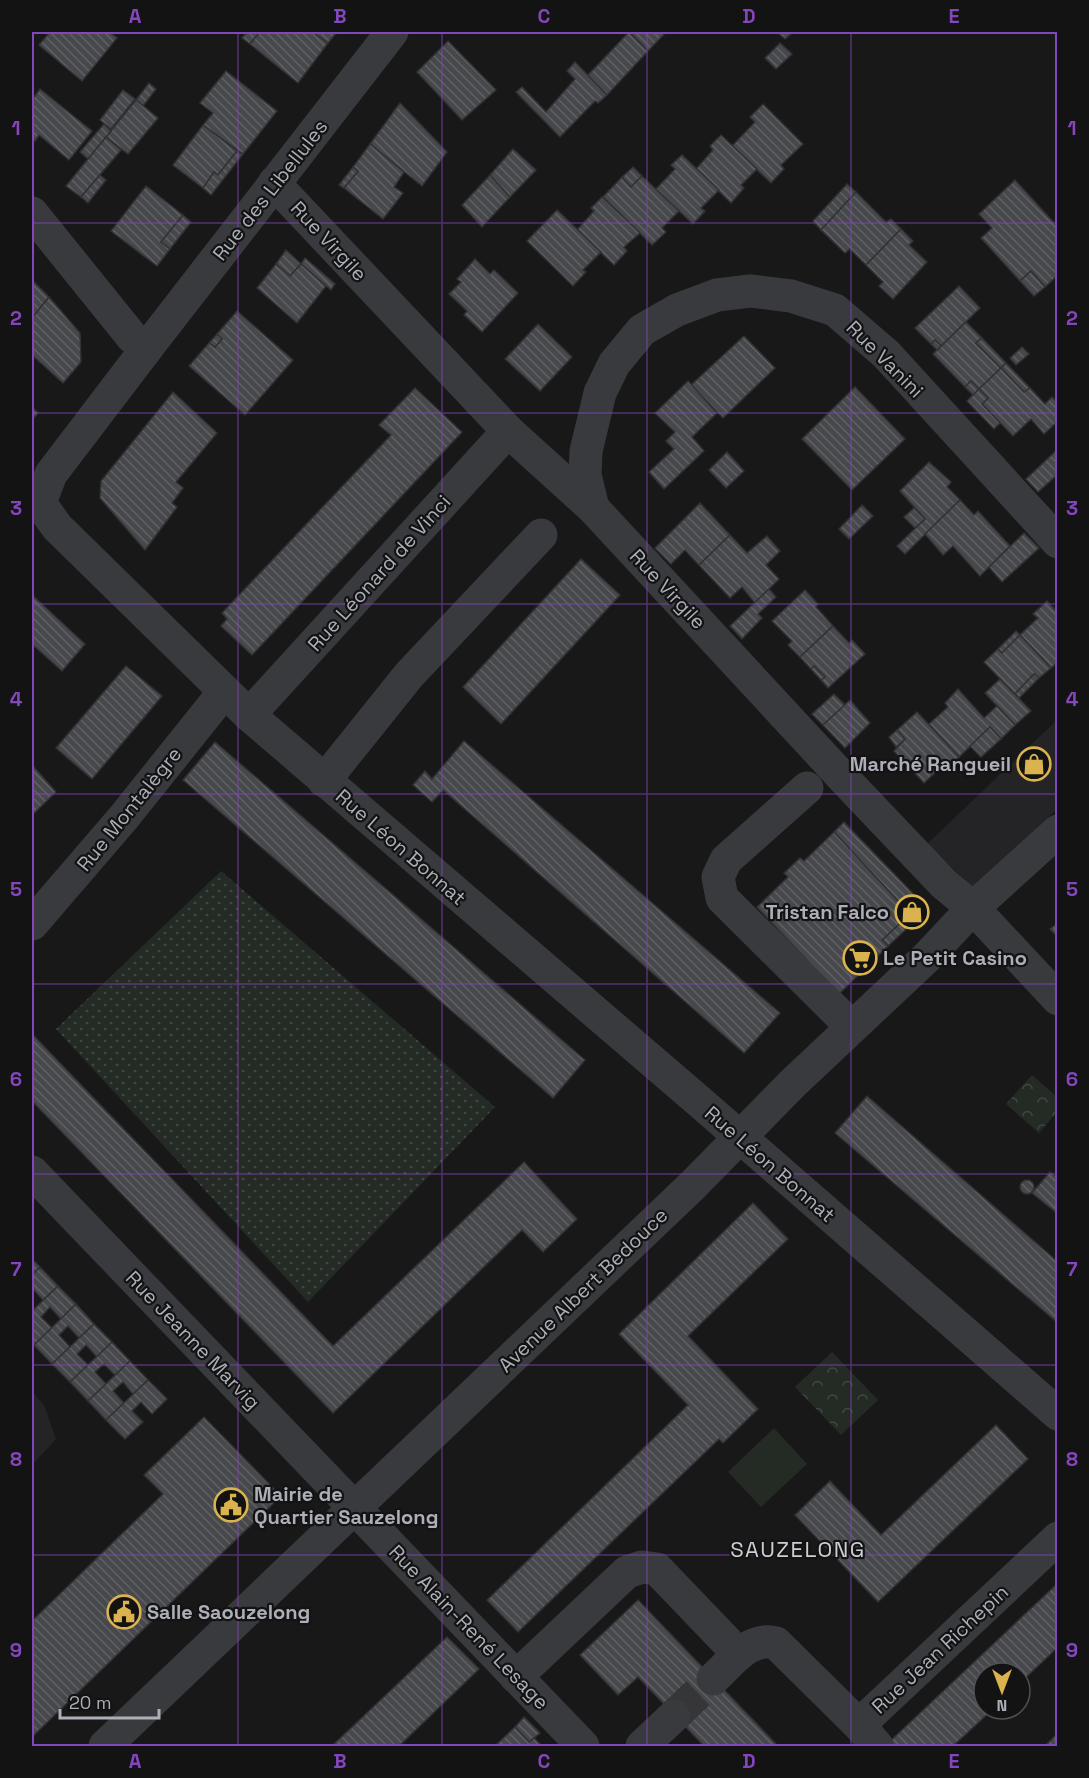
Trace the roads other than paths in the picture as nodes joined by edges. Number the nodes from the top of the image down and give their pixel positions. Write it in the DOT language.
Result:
graph roads {
  1 [pos="392,32"];
  2 [pos="274,183"];
  3 [pos="32,213"];
  4 [pos="147,348"];
  5 [pos="508,431"];
  6 [pos="593,508"];
  7 [pos="541,535"];
  8 [pos="1058,542"];
  9 [pos="224,692"];
  10 [pos="249,716"];
  11 [pos="324,781"];
  12 [pos="807,788"];
  13 [pos="1058,831"];
  14 [pos="972,908"];
  15 [pos="32,924"];
  16 [pos="1058,999"];
  17 [pos="852,1027"];
  18 [pos="739,1137"];
  19 [pos="32,1172"];
  20 [pos="1058,1414"];
  21 [pos="355,1507"];
  22 [pos="1058,1538"];
  23 [pos="727,1642"];
  24 [pos="516,1677"];
  25 [pos="713,1679"];
  26 [pos="674,1716"];
  27 [pos="868,1736"];
  28 [pos="105,1746"];
  29 [pos="583,1746"];
  30 [pos="642,1746"];
  1 -- 2 [label="street, Rue des Libellules"];
  2 -- 4 [label="street, Rue des Libellules"];
  2 -- 5 [label="street, Rue Virgile"];
  3 -- 4 [label="street"];
  4 -- 9 [label="street, Rue Léon Bonnat"];
  5 -- 6 [label="street, Rue Virgile"];
  5 -- 10 [label="street, Rue Léonard de Vinci"];
  6 -- 8 [label="street, Rue Vanini"];
  6 -- 14 [label="street, Rue Virgile"];
  7 -- 11 [label="street"];
  9 -- 10 [label="street, Rue Léon Bonnat"];
  9 -- 15 [label="street, Rue Montalègre"];
  10 -- 11 [label="street, Rue Léon Bonnat"];
  11 -- 18 [label="street, Rue Léon Bonnat"];
  12 -- 17 [label="street"];
  13 -- 14 [label="street, Avenue Albert Bedouce"];
  14 -- 16 [label="street, Rue Virgile"];
  14 -- 17 [label="street, Avenue Albert Bedouce"];
  17 -- 18 [label="street, Avenue Albert Bedouce"];
  18 -- 20 [label="street, Rue Léon Bonnat"];
  18 -- 21 [label="street, Avenue Albert Bedouce"];
  19 -- 21 [label="street, Rue Jeanne Marvig"];
  21 -- 24 [label="street, Rue Alain-René Lesage"];
  21 -- 28 [label="street, Avenue Albert Bedouce"];
  22 -- 27 [label="street, Rue Jean Richepin"];
  23 -- 24 [label="street"];
  24 -- 29 [label="street, Rue Alain-René Lesage"];
  25 -- 27 [label="street, Rue Jean Richepin"];
  26 -- 30 [label="street"];
}
